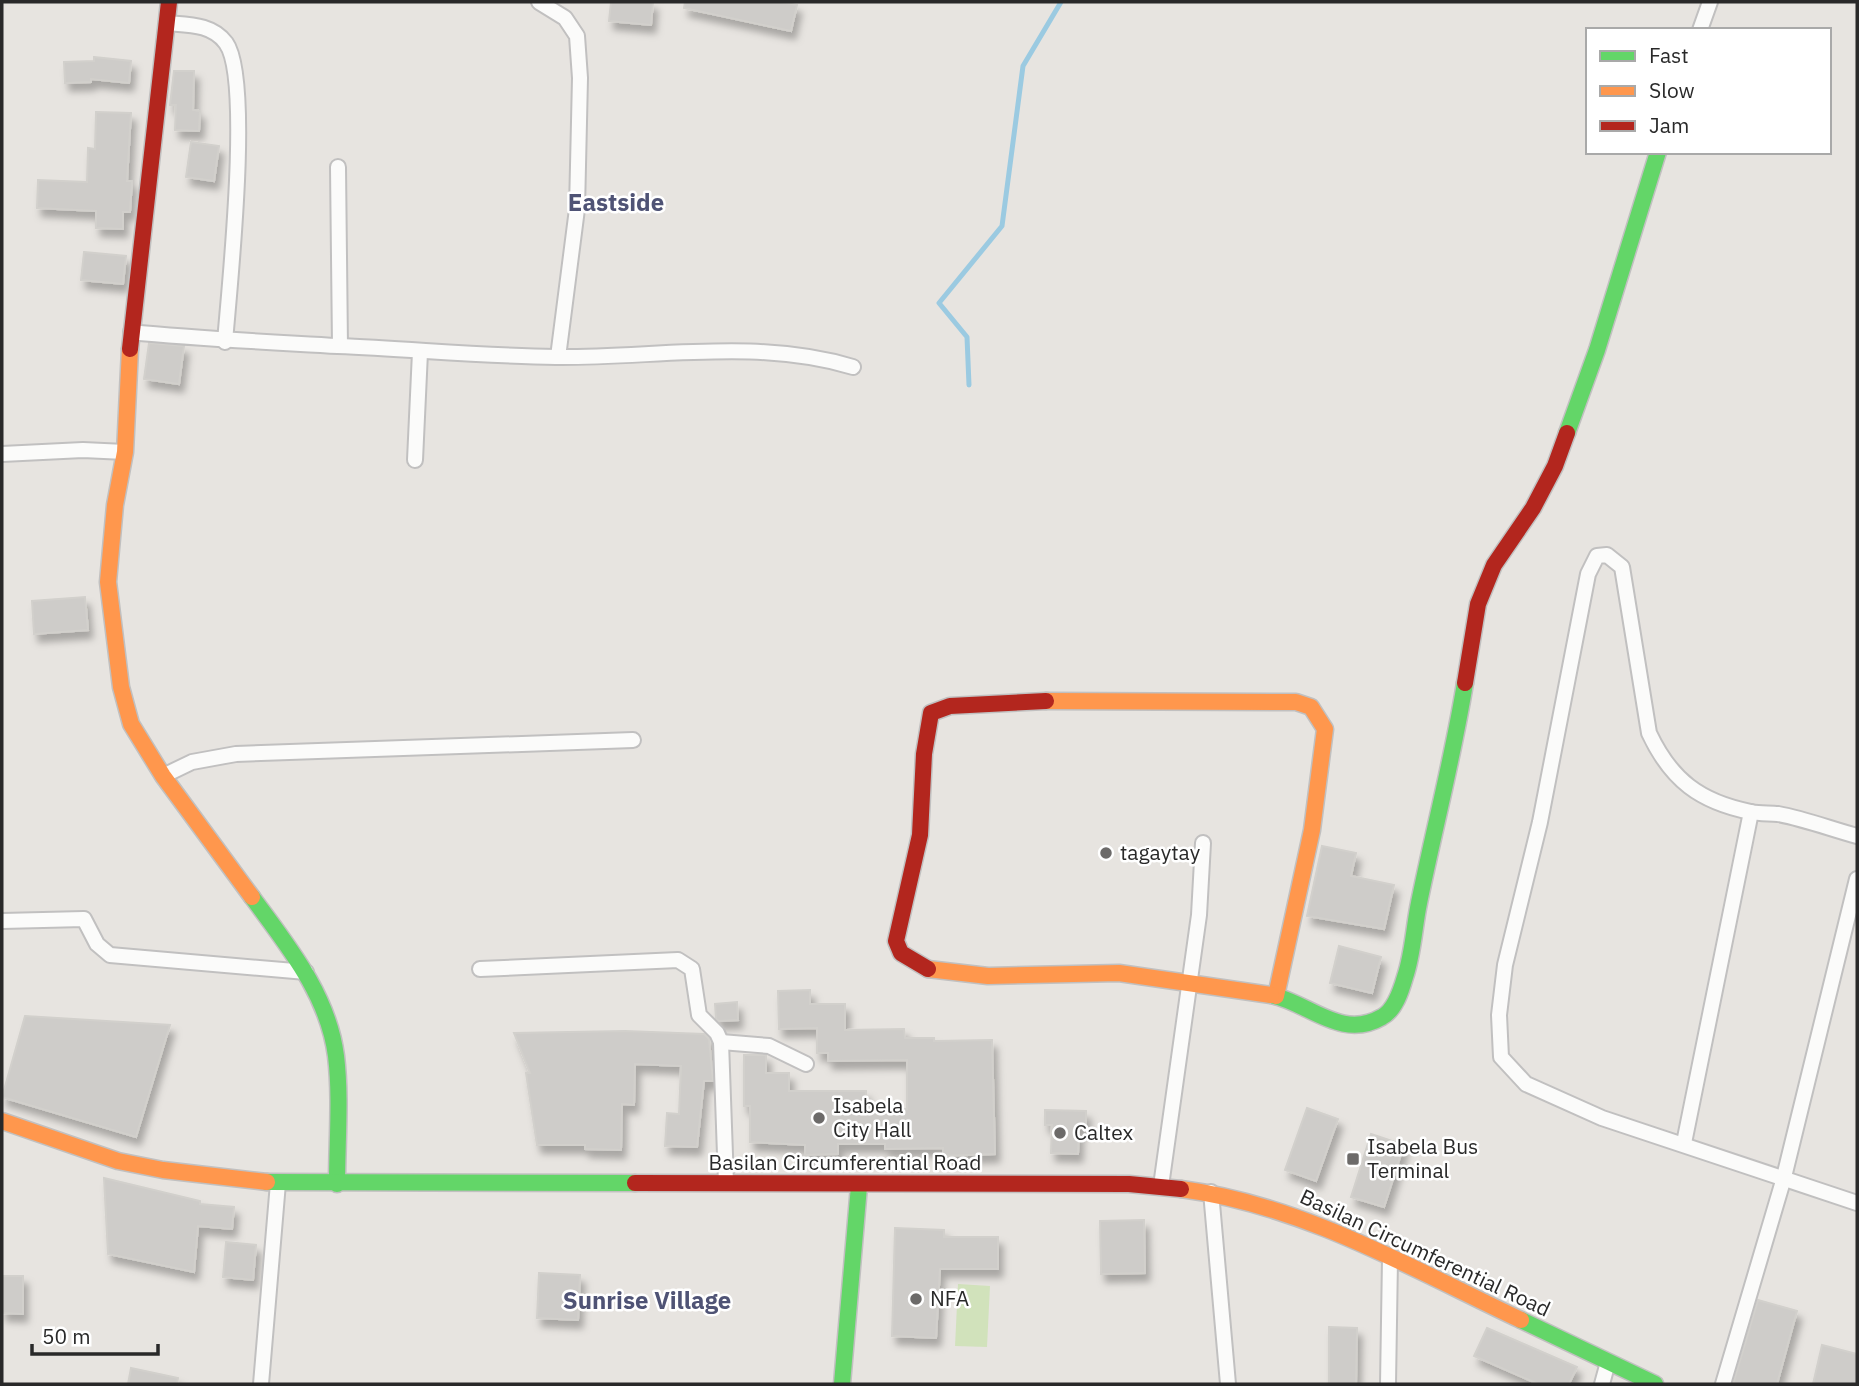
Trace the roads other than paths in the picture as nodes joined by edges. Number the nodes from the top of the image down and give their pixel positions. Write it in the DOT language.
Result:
graph roads {
  1 [pos="169,2"];
  2 [pos="539,2"];
  3 [pos="1710,2"];
  4 [pos="167,23"];
  5 [pos="1701,28"];
  6 [pos="1657,154"];
  7 [pos="338,167"];
  8 [pos="131,332"];
  9 [pos="225,342"];
  10 [pos="340,346"];
  11 [pos="420,352"];
  12 [pos="558,357"];
  13 [pos="853,367"];
  14 [pos="125,452"];
  15 [pos="2,454"];
  16 [pos="415,460"];
  17 [pos="633,740"];
  18 [pos="163,776"];
  19 [pos="1751,812"];
  20 [pos="1857,836"];
  21 [pos="1203,843"];
  22 [pos="1857,879"];
  23 [pos="2,921"];
  24 [pos="480,969"];
  25 [pos="306,972"];
  26 [pos="1190,982"];
  27 [pos="1276,996"];
  28 [pos="721,1042"];
  29 [pos="806,1064"];
  30 [pos="2,1121"];
  31 [pos="1684,1143"];
  32 [pos="1783,1181"];
  33 [pos="278,1183"];
  34 [pos="726,1183"];
  35 [pos="337,1184"];
  36 [pos="859,1186"];
  37 [pos="1161,1186"];
  38 [pos="1211,1192"];
  39 [pos="1857,1203"];
  40 [pos="1390,1259"];
  41 [pos="1608,1362"];
  42 [pos="261,1384"];
  43 [pos="842,1384"];
  44 [pos="1228,1384"];
  45 [pos="1388,1384"];
  46 [pos="1602,1384"];
  47 [pos="1654,1384"];
  48 [pos="1723,1384"];
  1 -- 4 [label="street"];
  2 -- 12 [label="street"];
  3 -- 5 [label="street"];
  4 -- 8 [label="street"];
  4 -- 9 [label="street"];
  6 -- 27 [label="street"];
  7 -- 10 [label="street"];
  8 -- 9 [label="street"];
  8 -- 14 [label="street"];
  9 -- 10 [label="street"];
  10 -- 11 [label="street"];
  11 -- 12 [label="street"];
  11 -- 16 [label="street"];
  12 -- 13 [label="street"];
  14 -- 15 [label="street"];
  14 -- 18 [label="street"];
  17 -- 18 [label="street"];
  18 -- 25 [label="street"];
  19 -- 20 [label="street"];
  19 -- 31 [label="street"];
  19 -- 31 [label="street"];
  21 -- 26 [label="street"];
  22 -- 32 [label="street"];
  23 -- 25 [label="street"];
  24 -- 28 [label="street"];
  25 -- 35 [label="street"];
  26 -- 27 [label="street"];
  26 -- 27 [label="street"];
  26 -- 37 [label="street"];
  28 -- 29 [label="street"];
  28 -- 34 [label="street"];
  30 -- 33 [label="street, Basilan Circumferential Road"];
  31 -- 32 [label="street"];
  32 -- 39 [label="street"];
  32 -- 48 [label="street"];
  33 -- 35 [label="street, Basilan Circumferential Road"];
  33 -- 42 [label="street"];
  34 -- 35 [label="street, Basilan Circumferential Road"];
  34 -- 36 [label="street, Basilan Circumferential Road"];
  36 -- 37 [label="street, Basilan Circumferential Road"];
  36 -- 43 [label="street"];
  37 -- 38 [label="street, Basilan Circumferential Road"];
  38 -- 40 [label="street, Basilan Circumferential Road"];
  38 -- 44 [label="street"];
  40 -- 41 [label="street, Basilan Circumferential Road"];
  40 -- 45 [label="street"];
  41 -- 46 [label="street"];
  41 -- 47 [label="street, Basilan Circumferential Road"];
}
